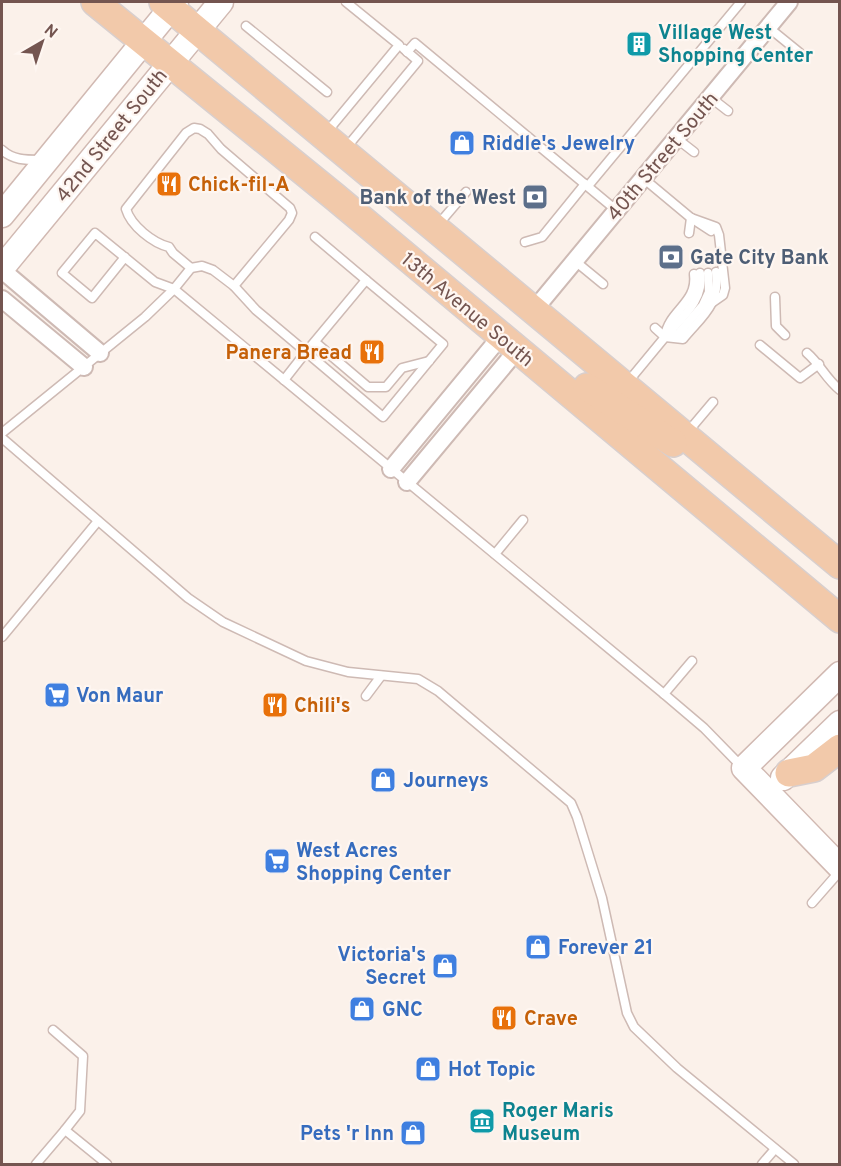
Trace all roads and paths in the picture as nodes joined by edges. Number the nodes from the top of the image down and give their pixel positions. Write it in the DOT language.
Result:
graph roads {
  1 [pos="95,2"];
  2 [pos="221,2"];
  3 [pos="346,2"];
  4 [pos="741,2"];
  5 [pos="789,2"];
  6 [pos="170,4"];
  7 [pos="246,26"];
  8 [pos="768,27"];
  9 [pos="198,30"];
  10 [pos="143,41"];
  11 [pos="399,45"];
  12 [pos="407,52"];
  13 [pos="800,53"];
  14 [pos="170,63"];
  15 [pos="327,92"];
  16 [pos="710,97"];
  17 [pos="728,111"];
  18 [pos="676,138"];
  19 [pos="334,143"];
  20 [pos="2,150"];
  21 [pos="694,152"];
  22 [pos="47,159"];
  23 [pos="643,177"];
  24 [pos="587,185"];
  25 [pos="466,192"];
  26 [pos="335,197"];
  27 [pos="616,210"];
  28 [pos="2,215"];
  29 [pos="691,218"];
  30 [pos="436,228"];
  31 [pos="315,237"];
  32 [pos="525,242"];
  33 [pos="125,257"];
  34 [pos="575,261"];
  35 [pos="191,268"];
  36 [pos="2,269"];
  37 [pos="705,273"];
  38 [pos="366,280"];
  39 [pos="603,284"];
  40 [pos="234,286"];
  41 [pos="174,289"];
  42 [pos="776,297"];
  43 [pos="2,299"];
  44 [pos="714,302"];
  45 [pos="534,310"];
  46 [pos="655,328"];
  47 [pos="785,335"];
  48 [pos="665,336"];
  49 [pos="315,342"];
  50 [pos="509,343"];
  51 [pos="760,345"];
  52 [pos="306,352"];
  53 [pos="100,353"];
  54 [pos="807,353"];
  55 [pos="429,361"];
  56 [pos="819,363"];
  57 [pos="84,367"];
  58 [pos="284,380"];
  59 [pos="625,386"];
  60 [pos="840,390"];
  61 [pos="713,402"];
  62 [pos="2,433"];
  63 [pos="685,435"];
  64 [pos="2,438"];
  65 [pos="391,469"];
  66 [pos="407,482"];
  67 [pos="748,489"];
  68 [pos="523,520"];
  69 [pos="98,522"];
  70 [pos="495,554"];
  71 [pos="840,565"];
  72 [pos="840,619"];
  73 [pos="2,637"];
  74 [pos="692,661"];
  75 [pos="840,674"];
  76 [pos="381,676"];
  77 [pos="664,694"];
  78 [pos="366,696"];
  79 [pos="840,723"];
  80 [pos="840,748"];
  81 [pos="744,768"];
  82 [pos="789,773"];
  83 [pos="768,792"];
  84 [pos="840,869"];
  85 [pos="812,903"];
  86 [pos="53,1030"];
  87 [pos="64,1130"];
  88 [pos="775,1149"];
  89 [pos="36,1164"];
  90 [pos="107,1164"];
  91 [pos="762,1164"];
  92 [pos="795,1164"];
  1 -- 10 [label="main road, 13th Avenue South"];
  2 -- 9 [label="main road, 42nd Street South"];
  3 -- 11 [label="lane"];
  4 -- 24 [label="lane"];
  5 -- 8 [label="street, 40th Street South"];
  6 -- 9 [label="main road, 13th Avenue South"];
  6 -- 10 [label="main road, 42nd Street South"];
  7 -- 15 [label="lane"];
  8 -- 13 [label="lane"];
  8 -- 16 [label="street, 40th Street South"];
  9 -- 14 [label="main road, 42nd Street South"];
  9 -- 19 [label="main road, 13th Avenue South"];
  10 -- 14 [label="main road, 13th Avenue South"];
  10 -- 22 [label="main road, 42nd Street South"];
  11 -- 12 [label="lane"];
  11 -- 19 [label="lane"];
  12 -- 19 [label="lane"];
  12 -- 24 [label="lane"];
  14 -- 26 [label="main road, 13th Avenue South"];
  14 -- 36 [label="main road, 42nd Street South"];
  16 -- 17 [label="lane"];
  16 -- 18 [label="street, 40th Street South"];
  18 -- 21 [label="lane"];
  18 -- 23 [label="street, 40th Street South"];
  19 -- 30 [label="main road, 13th Avenue South"];
  20 -- 22 [label="lane"];
  22 -- 28 [label="main road, 42nd Street South"];
  23 -- 27 [label="street, 40th Street South"];
  23 -- 29 [label="lane"];
  24 -- 27 [label="lane"];
  24 -- 32 [label="lane"];
  25 -- 30 [label="lane"];
  26 -- 45 [label="main road"];
  26 -- 50 [label="main road, 13th Avenue South"];
  27 -- 34 [label="street, 40th Street South"];
  29 -- 29 [label="lane"];
  29 -- 44 [label="lane"];
  30 -- 45 [label="main road, 13th Avenue South"];
  31 -- 38 [label="lane"];
  33 -- 33 [label="lane"];
  33 -- 41 [label="lane"];
  34 -- 39 [label="lane"];
  34 -- 45 [label="street, 40th Street South"];
  35 -- 40 [label="lane"];
  35 -- 40 [label="lane"];
  35 -- 41 [label="lane"];
  36 -- 53 [label="street"];
  37 -- 44 [label="lane"];
  37 -- 48 [label="lane"];
  37 -- 48 [label="lane"];
  38 -- 49 [label="lane"];
  38 -- 55 [label="lane"];
  40 -- 52 [label="lane"];
  41 -- 53 [label="lane"];
  41 -- 58 [label="lane"];
  42 -- 47 [label="lane"];
  43 -- 57 [label="street"];
  44 -- 48 [label="lane"];
  45 -- 59 [label="main road, 13th Avenue South"];
  46 -- 48 [label="lane"];
  48 -- 59 [label="lane"];
  49 -- 52 [label="lane"];
  49 -- 55 [label="lane"];
  50 -- 65 [label="street"];
  50 -- 66 [label="street"];
  50 -- 67 [label="main road"];
  50 -- 72 [label="main road, 13th Avenue South"];
  51 -- 56 [label="lane"];
  52 -- 55 [label="lane"];
  52 -- 58 [label="lane"];
  53 -- 57 [label="lane"];
  54 -- 56 [label="lane"];
  56 -- 60 [label="lane"];
  57 -- 62 [label="lane"];
  58 -- 65 [label="lane"];
  59 -- 63 [label="main road, 13th Avenue South"];
  61 -- 63 [label="lane"];
  63 -- 67 [label="main road, 13th Avenue South"];
  64 -- 69 [label="lane"];
  65 -- 66 [label="lane"];
  66 -- 70 [label="lane"];
  67 -- 71 [label="main road, 13th Avenue South"];
  68 -- 70 [label="lane"];
  69 -- 73 [label="lane"];
  69 -- 76 [label="lane"];
  70 -- 77 [label="lane"];
  74 -- 77 [label="lane"];
  75 -- 81 [label="main road"];
  76 -- 78 [label="lane"];
  76 -- 88 [label="lane"];
  77 -- 81 [label="lane"];
  79 -- 82 [label="main road"];
  80 -- 82 [label="main road"];
  81 -- 83 [label="main road"];
  82 -- 83 [label="main road"];
  83 -- 84 [label="main road"];
  84 -- 85 [label="lane"];
  86 -- 87 [label="lane"];
  87 -- 89 [label="lane"];
  87 -- 90 [label="lane"];
  88 -- 91 [label="lane"];
  88 -- 92 [label="lane"];
}
